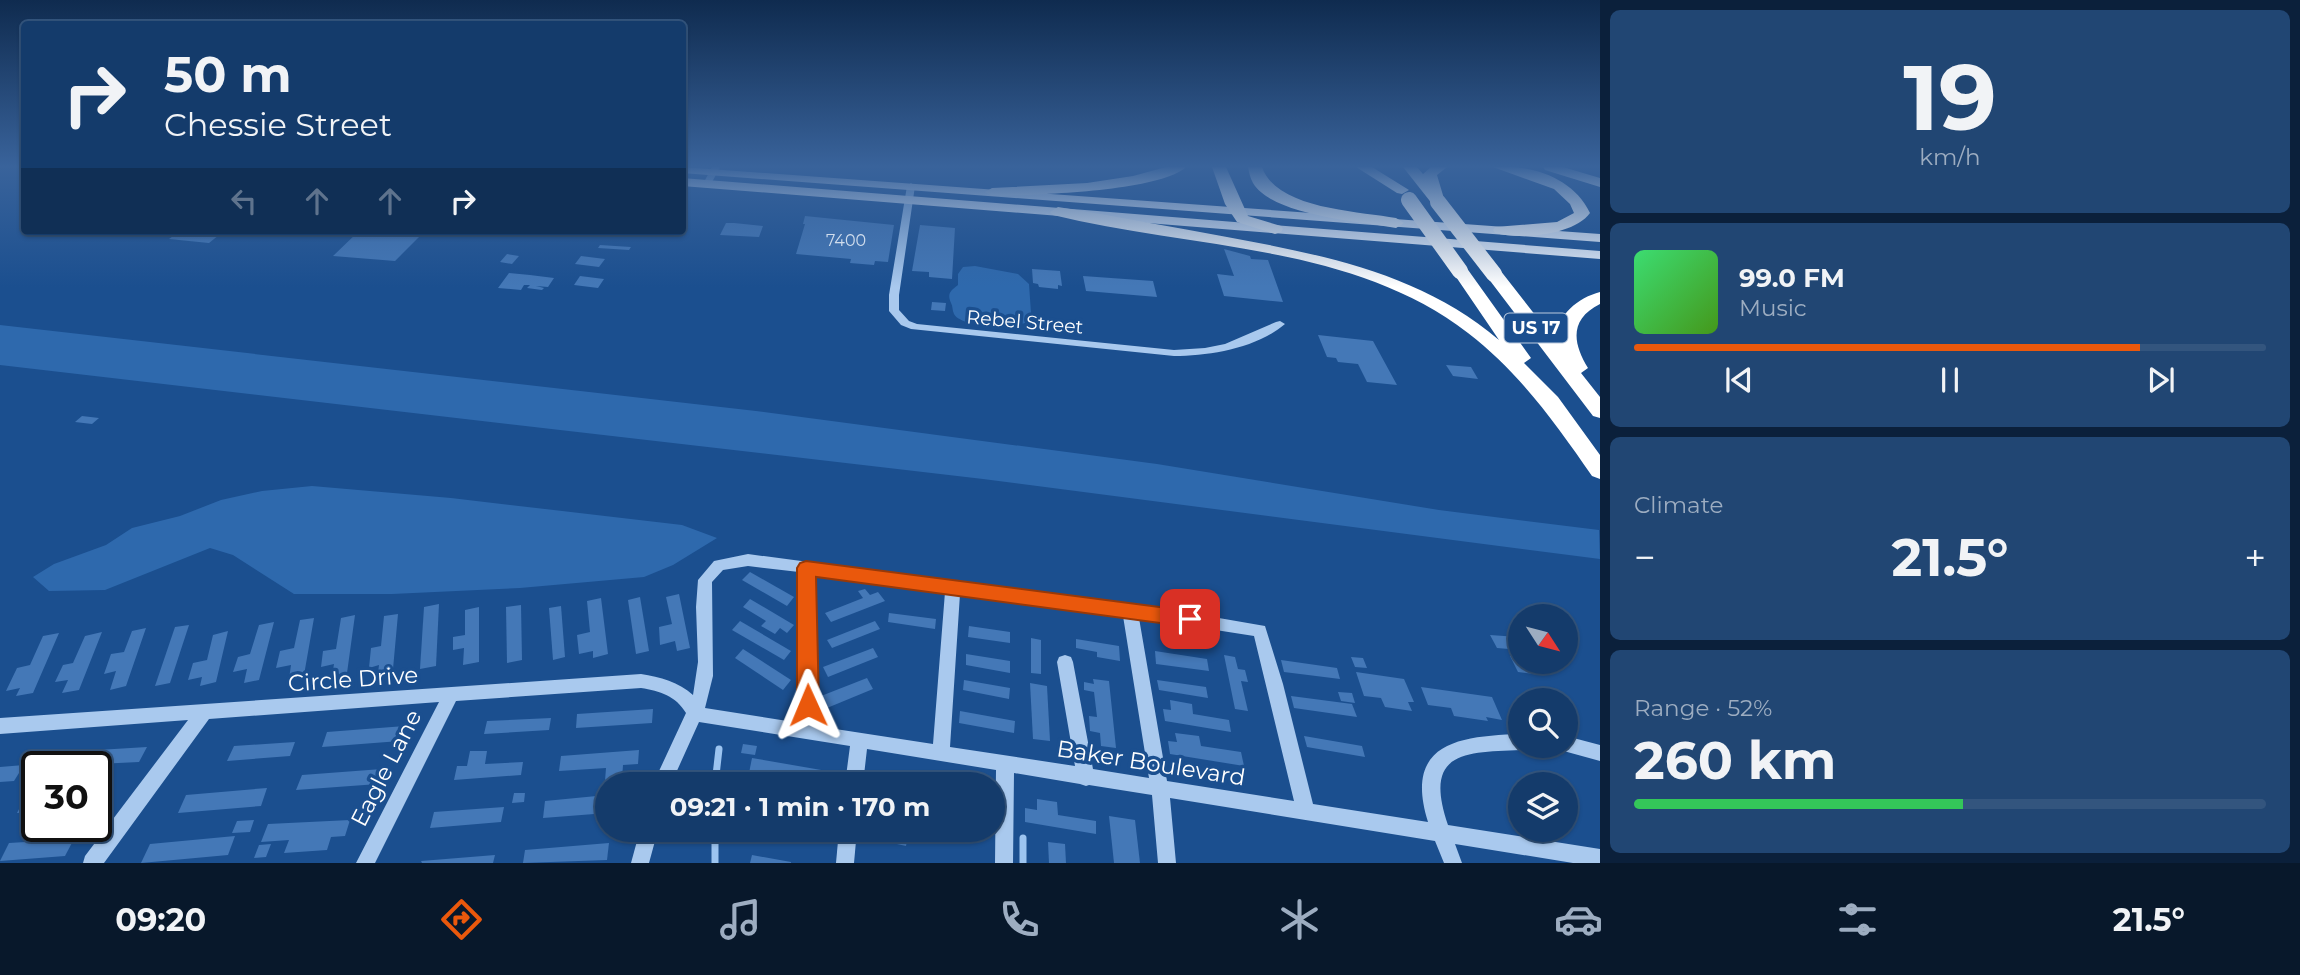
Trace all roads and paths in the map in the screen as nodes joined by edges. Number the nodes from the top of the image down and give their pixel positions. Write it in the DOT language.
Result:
graph roads {
  1 [pos="910,207"];
  2 [pos="1000,207"];
  3 [pos="1188,207"];
  4 [pos="1235,207"];
  5 [pos="1309,207"];
  6 [pos="1414,207"];
  7 [pos="1442,207"];
  8 [pos="1579,207"];
  9 [pos="1236,211"];
  10 [pos="1058,212"];
  11 [pos="1396,222"];
  12 [pos="1275,229"];
  13 [pos="1501,230"];
  14 [pos="1600,238"];
  15 [pos="1600,255"];
  16 [pos="1600,297"];
  17 [pos="1280,324"];
  18 [pos="1532,379"];
  19 [pos="1584,383"];
  20 [pos="1600,409"];
  21 [pos="1600,471"];
  22 [pos="806,568"];
  23 [pos="953,588"];
  24 [pos="1130,612"];
  25 [pos="1065,662"];
  26 [pos="451,695"];
  27 [pos="204,712"];
  28 [pos="695,715"];
  29 [pos="0,726"];
  30 [pos="808,732"];
  31 [pos="859,741"];
  32 [pos="1508,743"];
  33 [pos="1578,747"];
  34 [pos="941,753"];
  35 [pos="1600,753"];
  36 [pos="1005,764"];
  37 [pos="667,772"];
  38 [pos="855,772"];
  39 [pos="1086,778"];
  40 [pos="1160,789"];
  41 [pos="1306,812"];
  42 [pos="1442,833"];
  43 [pos="646,842"];
  44 [pos="847,842"];
  45 [pos="1600,858"];
  46 [pos="92,863"];
  47 [pos="365,863"];
  48 [pos="640,863"];
  49 [pos="845,863"];
  50 [pos="1004,863"];
  51 [pos="1167,863"];
  52 [pos="1452,863"];
  1 -- 17 [label="street, Rebel Street"];
  2 -- 10 [label="main road"];
  3 -- 9 [label="main road"];
  4 -- 9 [label="highway"];
  5 -- 11 [label="highway"];
  6 -- 18 [label="highway, US 17, bridge"];
  7 -- 19 [label="highway, US 17, bridge"];
  8 -- 13 [label="highway"];
  9 -- 11 [label="main road"];
  9 -- 12 [label="highway"];
  10 -- 12 [label="main road"];
  10 -- 18 [label="highway"];
  11 -- 13 [label="main road"];
  12 -- 15 [label="main road"];
  13 -- 14 [label="main road"];
  16 -- 19 [label="highway"];
  18 -- 21 [label="highway, US 17"];
  19 -- 20 [label="highway, US 17"];
  22 -- 23 [label="street"];
  22 -- 28 [label="street"];
  22 -- 30 [label="street"];
  23 -- 24 [label="street"];
  23 -- 34 [label="street"];
  24 -- 40 [label="street"];
  24 -- 41 [label="street"];
  25 -- 39 [label="street"];
  26 -- 27 [label="street, Circle Drive"];
  26 -- 28 [label="street, Circle Drive"];
  26 -- 47 [label="street, Eagle Lane"];
  27 -- 29 [label="street, Circle Drive"];
  27 -- 46 [label="street"];
  28 -- 30 [label="street, Baker Boulevard"];
  28 -- 37 [label="street"];
  30 -- 31 [label="street, Baker Boulevard"];
  31 -- 34 [label="street, Baker Boulevard"];
  31 -- 38 [label="street"];
  32 -- 42 [label="street"];
  33 -- 35 [label="street"];
  34 -- 36 [label="street, Baker Boulevard"];
  36 -- 39 [label="street, Baker Boulevard"];
  36 -- 50 [label="street"];
  39 -- 40 [label="street, Baker Boulevard"];
  40 -- 41 [label="street, Baker Boulevard"];
  40 -- 51 [label="street"];
  41 -- 42 [label="street, Baker Boulevard"];
  42 -- 45 [label="street, Baker Boulevard"];
  42 -- 52 [label="street"];
  43 -- 48 [label="street"];
  44 -- 49 [label="street"];
}
